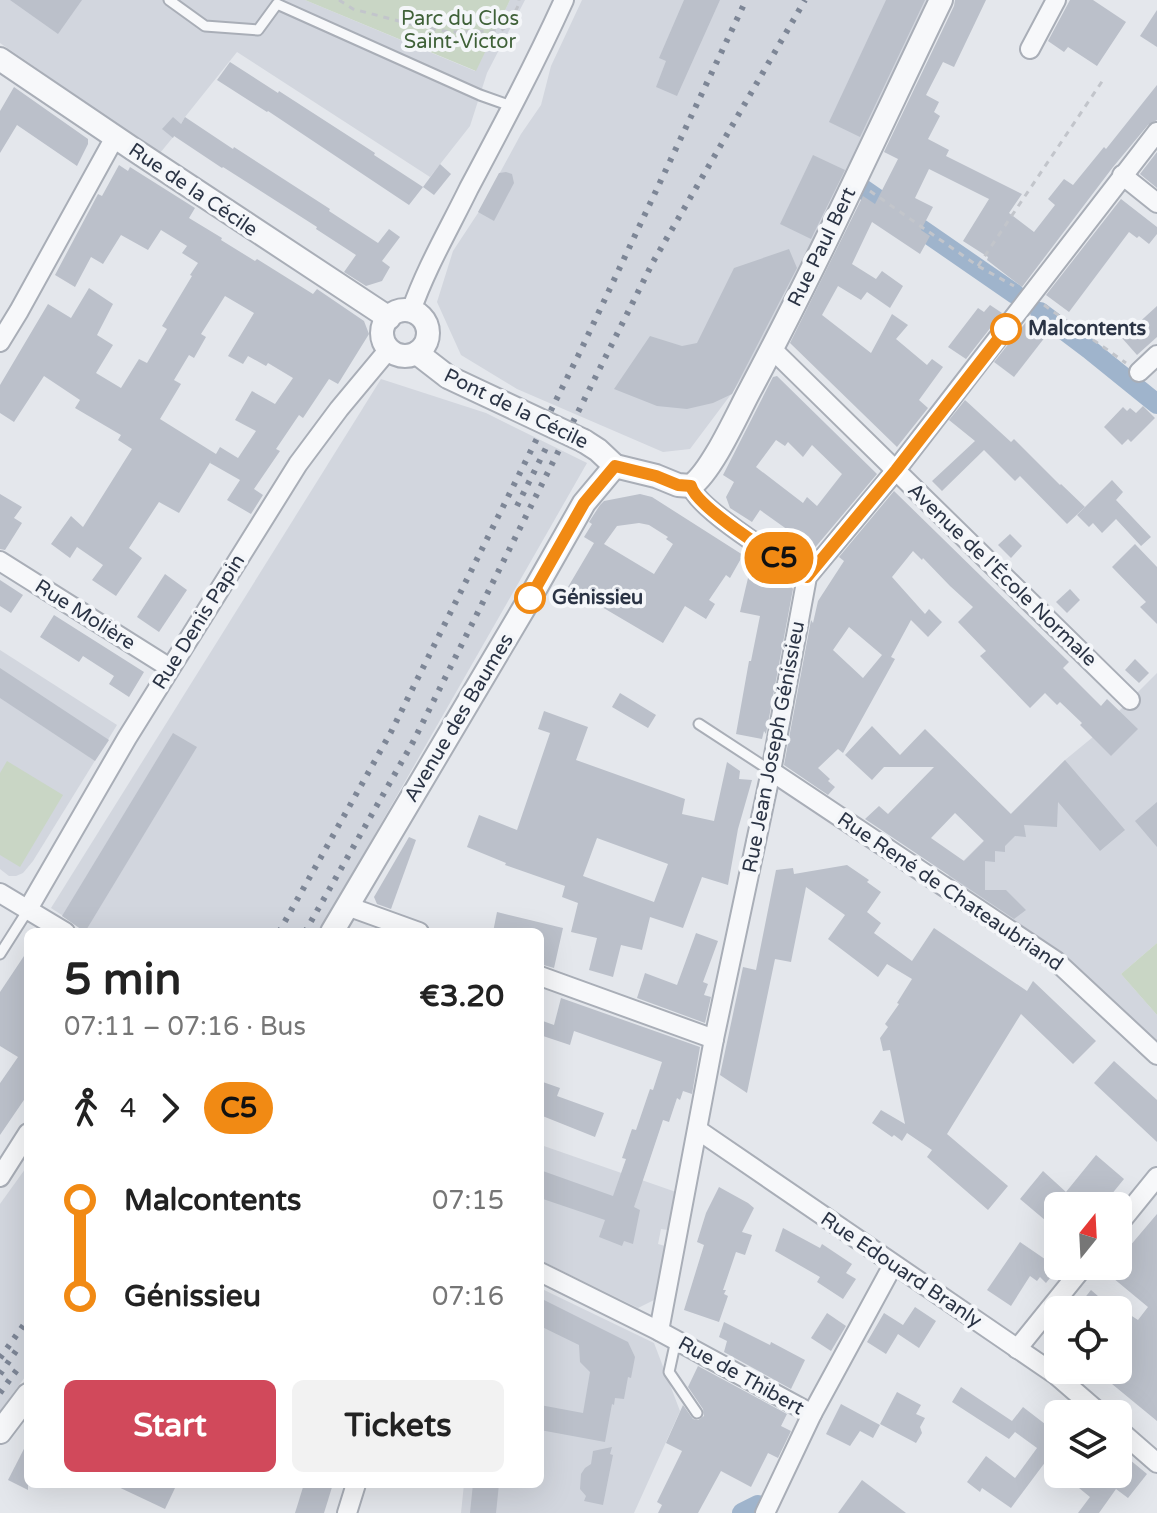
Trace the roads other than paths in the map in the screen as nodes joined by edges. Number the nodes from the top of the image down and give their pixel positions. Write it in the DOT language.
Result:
graph roads {
  1 [pos="169,0"];
  2 [pos="564,0"];
  3 [pos="941,0"];
  4 [pos="1056,0"];
  5 [pos="1030,49"];
  6 [pos="0,59"];
  7 [pos="511,106"];
  8 [pos="1157,132"];
  9 [pos="115,137"];
  10 [pos="1122,175"];
  11 [pos="1157,203"];
  12 [pos="411,311"];
  13 [pos="389,318"];
  14 [pos="0,342"];
  15 [pos="389,349"];
  16 [pos="772,349"];
  17 [pos="417,353"];
  18 [pos="1157,355"];
  19 [pos="1139,372"];
  20 [pos="615,466"];
  21 [pos="896,470"];
  22 [pos="691,486"];
  23 [pos="0,561"];
  24 [pos="807,577"];
  25 [pos="170,668"];
  26 [pos="1130,700"];
  27 [pos="699,724"];
  28 [pos="771,771"];
  29 [pos="0,893"];
  30 [pos="347,906"];
  31 [pos="28,909"];
  32 [pos="59,928"];
  33 [pos="334,928"];
  34 [pos="408,928"];
  35 [pos="0,954"];
  36 [pos="544,977"];
  37 [pos="714,1039"];
  38 [pos="1157,1055"];
  39 [pos="698,1130"];
  40 [pos="24,1139"];
  41 [pos="0,1177"];
  42 [pos="1157,1177"];
  43 [pos="1132,1208"];
  44 [pos="893,1265"];
  45 [pos="544,1274"];
  46 [pos="1073,1280"];
  47 [pos="668,1335"];
  48 [pos="1017,1349"];
  49 [pos="24,1400"];
  50 [pos="1085,1400"];
  51 [pos="697,1413"];
  52 [pos="812,1414"];
  53 [pos="0,1432"];
  54 [pos="1132,1441"];
  55 [pos="1157,1463"];
  56 [pos="355,1488"];
  57 [pos="347,1513"];
  58 [pos="765,1513"];
  1 -- 7 [label="lane"];
  2 -- 7 [label="street"];
  3 -- 16 [label="street, Rue Paul Bert"];
  4 -- 5 [label="street"];
  6 -- 9 [label="street, Rue de la Cécile"];
  7 -- 12 [label="street"];
  8 -- 10 [label="street, Rue Jean Joseph Génissieu"];
  9 -- 13 [label="street, Rue de la Cécile"];
  9 -- 14 [label="street"];
  10 -- 11 [label="street"];
  10 -- 21 [label="street, Rue Jean Joseph Génissieu"];
  12 -- 13 [label="street"];
  12 -- 17 [label="street"];
  13 -- 15 [label="street"];
  15 -- 17 [label="street"];
  15 -- 25 [label="street, Rue Denis Papin"];
  16 -- 21 [label="street, Avenue de l'École Normale"];
  16 -- 22 [label="street, Rue Paul Bert"];
  17 -- 20 [label="street, Pont de la Cécile, bridge"];
  18 -- 19 [label="street"];
  20 -- 22 [label="street"];
  20 -- 30 [label="street, Avenue des Baumes"];
  21 -- 24 [label="street, Rue Jean Joseph Génissieu"];
  21 -- 26 [label="street, Avenue de l'École Normale"];
  22 -- 24 [label="street"];
  23 -- 25 [label="street, Rue Molière"];
  24 -- 28 [label="street, Rue Jean Joseph Génissieu"];
  25 -- 31 [label="street, Rue Denis Papin"];
  27 -- 28 [label="lane"];
  28 -- 37 [label="street, Rue Jean Joseph Génissieu"];
  28 -- 38 [label="street, Rue René de Chateaubriand"];
  29 -- 31 [label="street"];
  30 -- 33 [label="street, Avenue des Baumes"];
  30 -- 34 [label="street"];
  31 -- 32 [label="street"];
  31 -- 35 [label="lane"];
  36 -- 37 [label="street"];
  37 -- 39 [label="street, Rue Jean Joseph Génissieu"];
  39 -- 44 [label="street, Rue Edouard Branly"];
  39 -- 47 [label="street, Rue Jean Joseph Génissieu"];
  40 -- 41 [label="street"];
  42 -- 43 [label="street"];
  44 -- 48 [label="street, Rue Edouard Branly"];
  44 -- 52 [label="street"];
  45 -- 47 [label="street, Rue de Thibert"];
  46 -- 48 [label="street"];
  47 -- 51 [label="lane"];
  47 -- 52 [label="street, Rue de Thibert"];
  48 -- 50 [label="street, Rue Edouard Branly"];
  49 -- 53 [label="street"];
  52 -- 58 [label="street, Rue de Thibert"];
  54 -- 55 [label="street"];
  56 -- 57 [label="street"];
}
